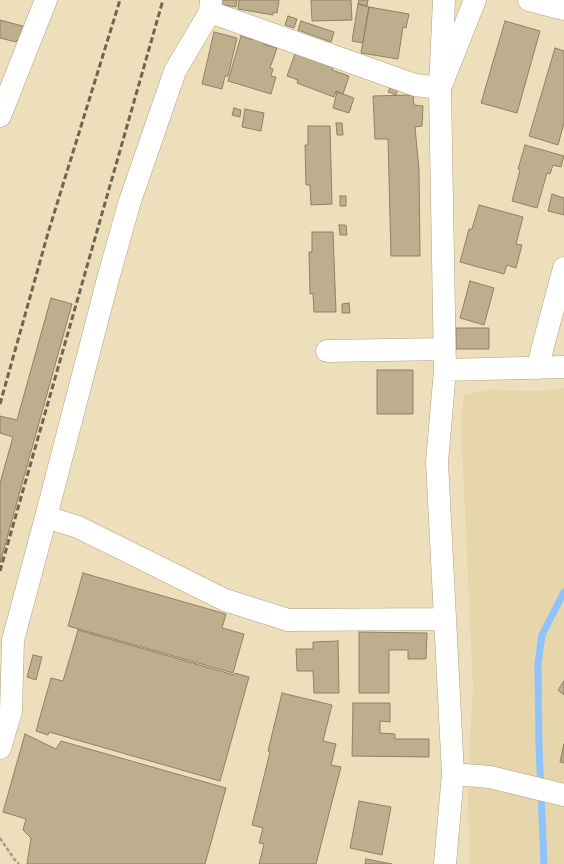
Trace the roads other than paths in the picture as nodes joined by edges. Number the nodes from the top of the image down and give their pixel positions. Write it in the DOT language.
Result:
graph roads {
  1 [pos="46,0"];
  2 [pos="444,0"];
  3 [pos="475,0"];
  4 [pos="529,0"];
  5 [pos="211,6"];
  6 [pos="564,9"];
  7 [pos="440,88"];
  8 [pos="0,116"];
  9 [pos="564,268"];
  10 [pos="327,351"];
  11 [pos="445,360"];
  12 [pos="564,367"];
  13 [pos="538,368"];
  14 [pos="46,517"];
  15 [pos="444,619"];
  16 [pos="0,748"];
  17 [pos="453,774"];
  18 [pos="562,795"];
  19 [pos="445,864"];
  1 -- 8 [label="street"];
  2 -- 7 [label="street"];
  3 -- 7 [label="street"];
  4 -- 6 [label="street"];
  5 -- 7 [label="street"];
  5 -- 14 [label="street"];
  7 -- 11 [label="street"];
  9 -- 13 [label="street"];
  10 -- 11 [label="street"];
  11 -- 13 [label="street"];
  11 -- 15 [label="street"];
  12 -- 13 [label="street"];
  14 -- 15 [label="street"];
  14 -- 16 [label="street"];
  15 -- 17 [label="street"];
  17 -- 18 [label="street"];
  17 -- 19 [label="street"];
}
